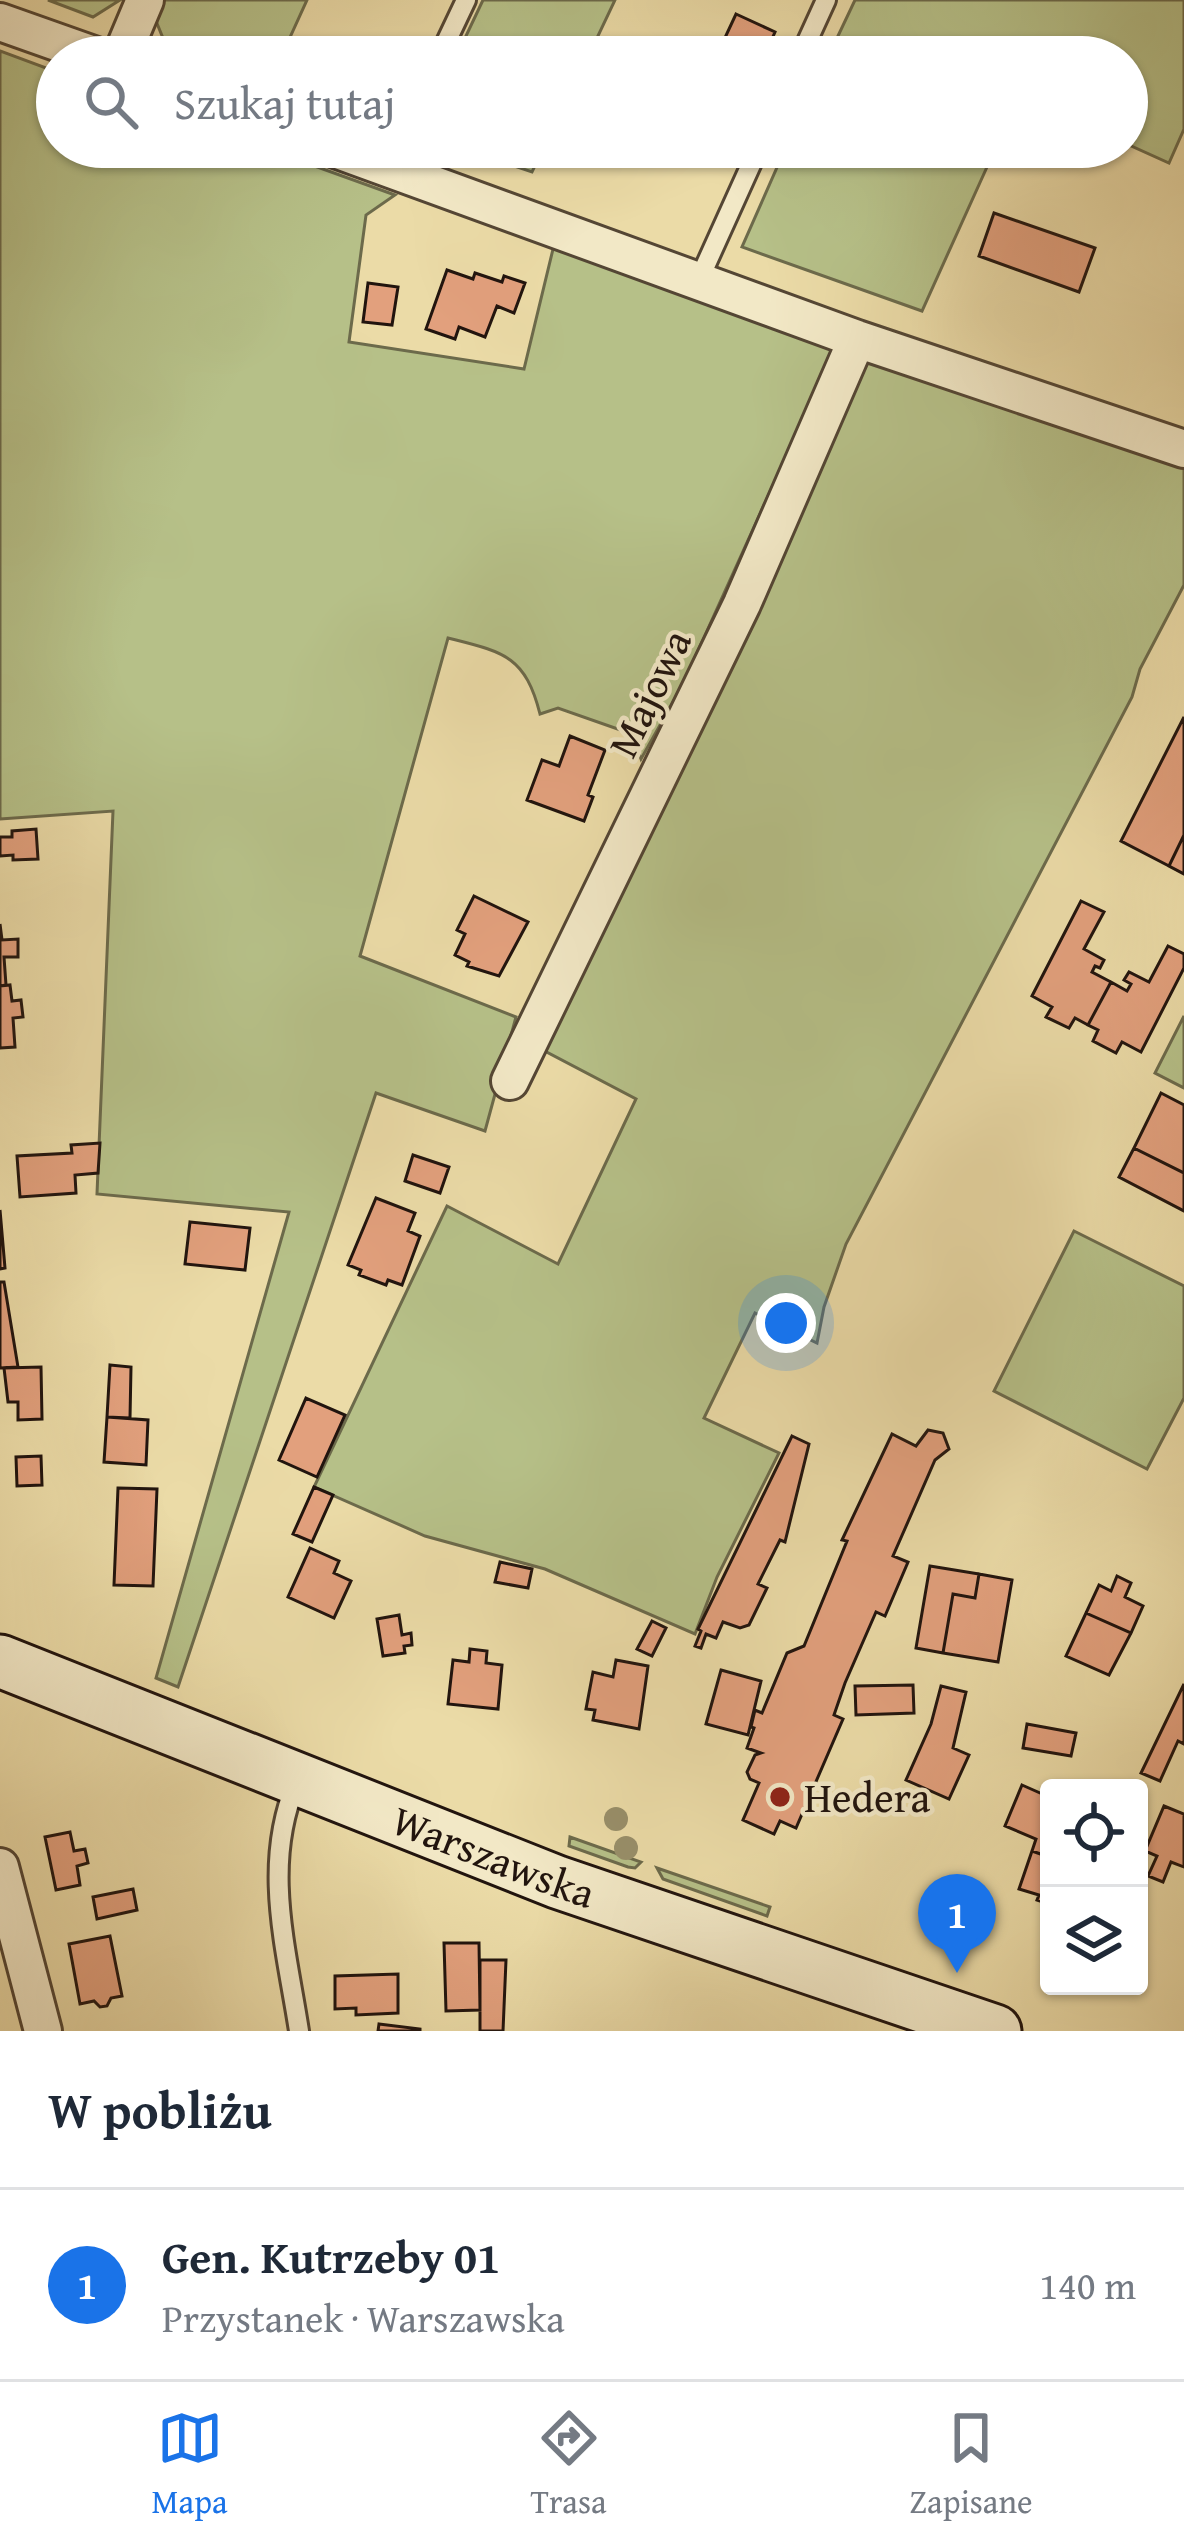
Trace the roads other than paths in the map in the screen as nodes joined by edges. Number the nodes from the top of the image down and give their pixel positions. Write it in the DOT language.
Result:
graph roads {
  1 [pos="145,0"];
  2 [pos="466,0"];
  3 [pos="826,0"];
  4 [pos="0,22"];
  5 [pos="40,36"];
  6 [pos="130,36"];
  7 [pos="449,36"];
  8 [pos="810,36"];
  9 [pos="417,168"];
  10 [pos="750,168"];
  11 [pos="698,282"];
  12 [pos="857,339"];
  13 [pos="1184,449"];
  14 [pos="510,1081"];
  15 [pos="0,1661"];
  16 [pos="298,1780"];
  17 [pos="0,1867"];
  18 [pos="43,2031"];
  19 [pos="299,2031"];
  20 [pos="995,2031"];
  1 -- 6 [label="street"];
  2 -- 7 [label="lane"];
  3 -- 8 [label="lane"];
  4 -- 5 [label="street"];
  9 -- 11 [label="street"];
  10 -- 11 [label="lane"];
  11 -- 12 [label="street"];
  12 -- 13 [label="street"];
  12 -- 14 [label="street, Majowa"];
  15 -- 16 [label="main road, Warszawska"];
  16 -- 19 [label="lane"];
  16 -- 20 [label="main road, Warszawska"];
  17 -- 18 [label="street"];
}
